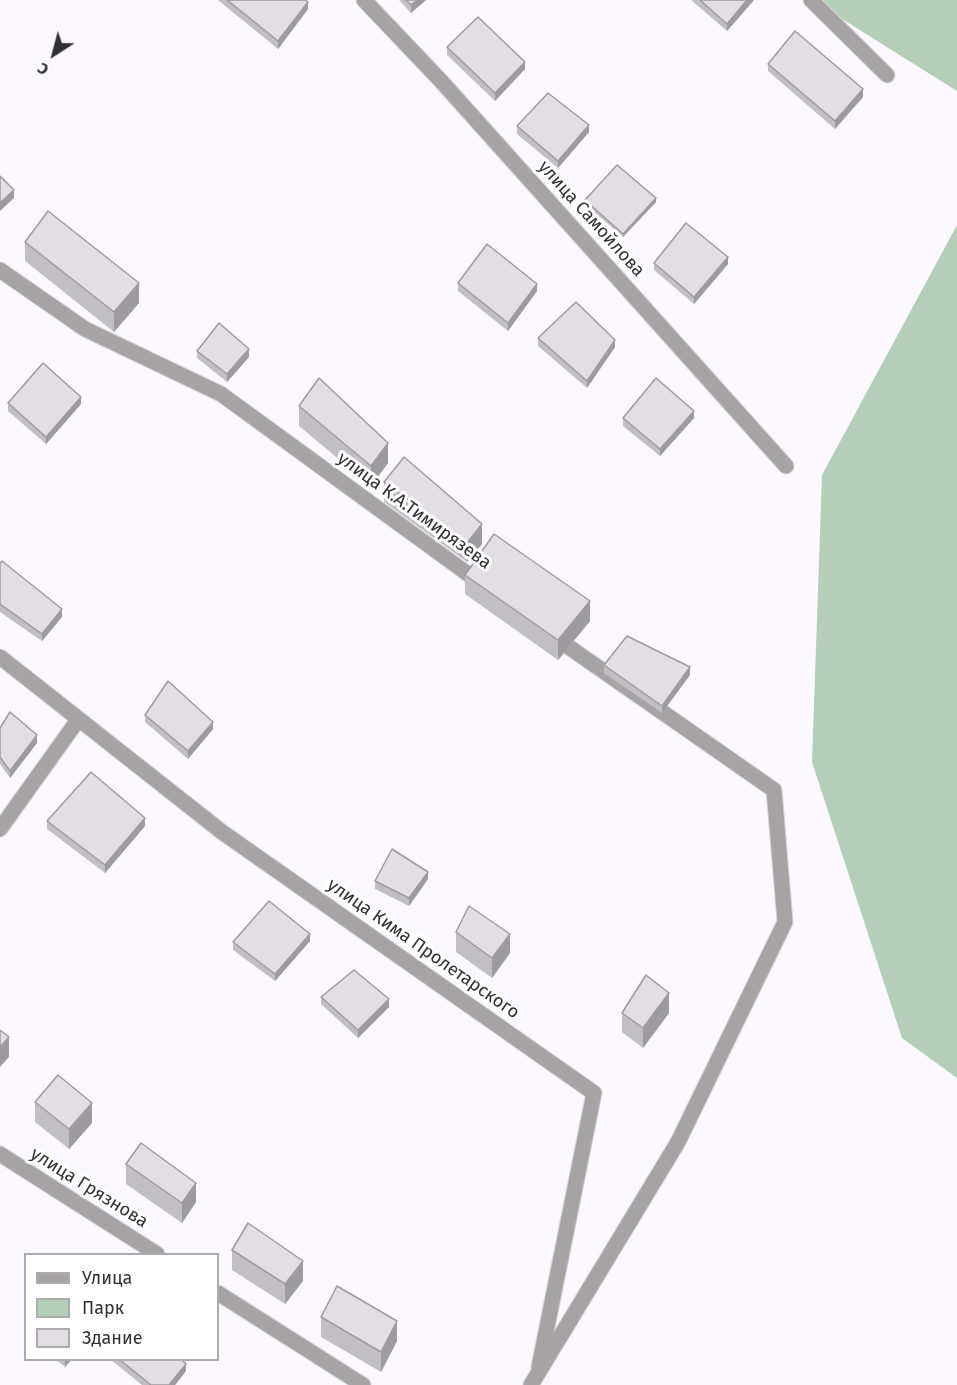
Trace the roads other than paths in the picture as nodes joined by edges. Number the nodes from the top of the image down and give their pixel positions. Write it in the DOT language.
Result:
graph roads {
  1 [pos="364,0"];
  2 [pos="811,0"];
  3 [pos="887,75"];
  4 [pos="0,270"];
  5 [pos="786,466"];
  6 [pos="498,596"];
  7 [pos="537,624"];
  8 [pos="0,657"];
  9 [pos="78,720"];
  10 [pos="0,829"];
  11 [pos="0,1154"];
  12 [pos="156,1253"];
  13 [pos="219,1294"];
  14 [pos="534,1382"];
  15 [pos="363,1385"];
  1 -- 5 [label="street, улица Самойлова"];
  2 -- 3 [label="street"];
  4 -- 6 [label="street, улица К.А.Тимирязева"];
  7 -- 14 [label="street"];
  8 -- 9 [label="street, улица Кима Пролетарского"];
  9 -- 10 [label="street"];
  9 -- 14 [label="street, улица Кима Пролетарского"];
  11 -- 12 [label="street, улица Грязнова"];
  13 -- 15 [label="street"];
}
